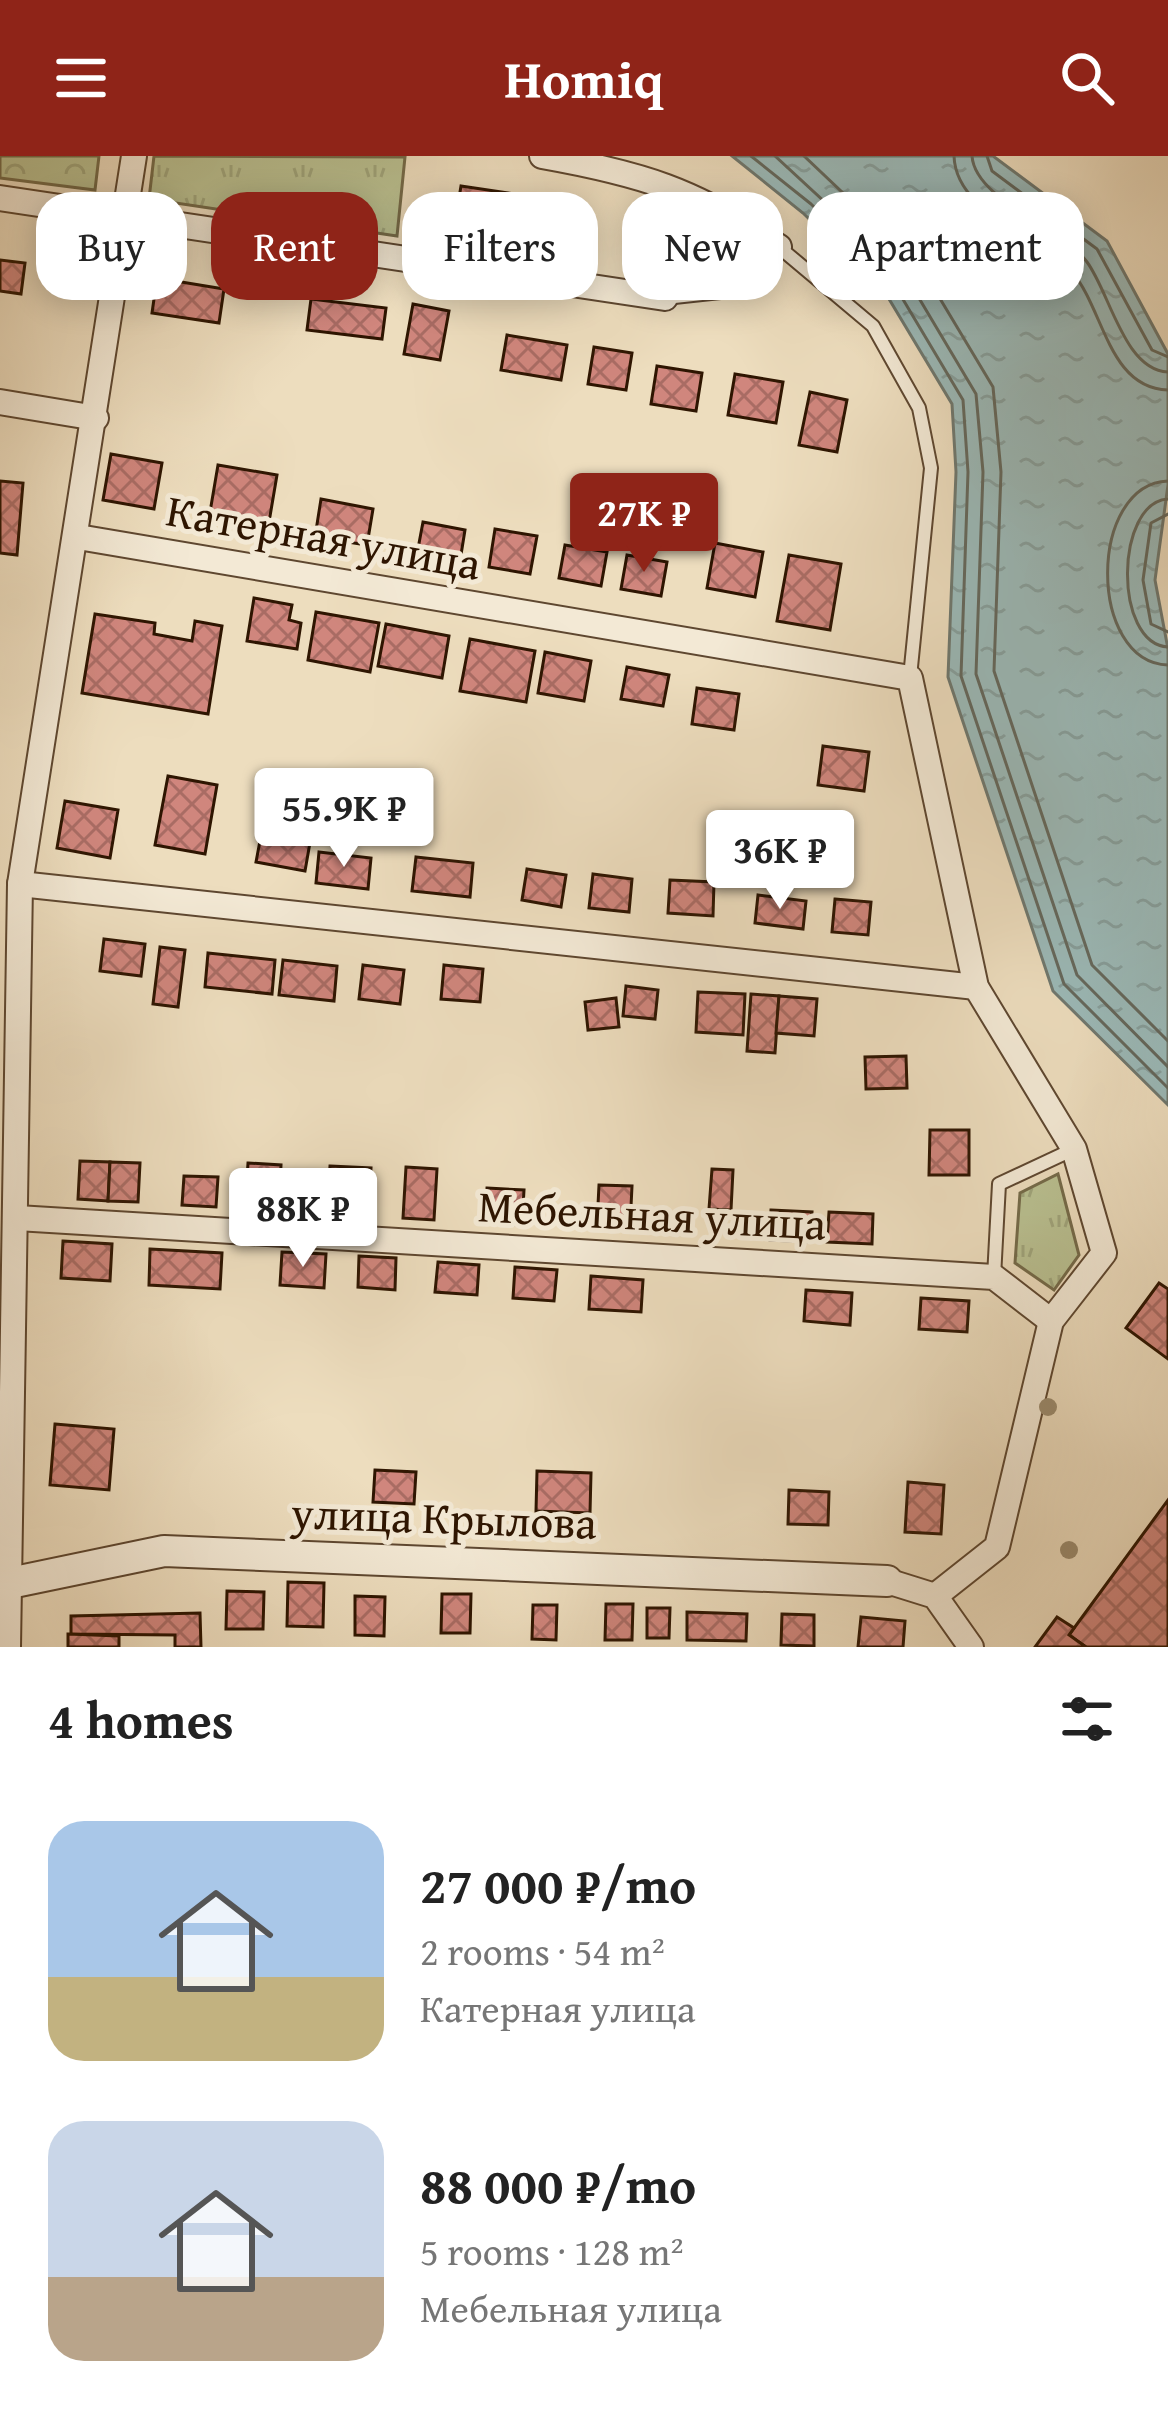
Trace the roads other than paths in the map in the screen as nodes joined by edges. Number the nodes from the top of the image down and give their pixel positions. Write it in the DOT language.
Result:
graph roads {
  1 [pos="134,156"];
  2 [pos="542,156"];
  3 [pos="129,192"];
  4 [pos="685,192"];
  5 [pos="0,199"];
  6 [pos="36,204"];
  7 [pos="187,225"];
  8 [pos="783,250"];
  9 [pos="622,291"];
  10 [pos="113,300"];
  11 [pos="0,402"];
  12 [pos="96,418"];
  13 [pos="78,537"];
  14 [pos="910,678"];
  15 [pos="20,884"];
  16 [pos="976,987"];
  17 [pos="1075,1149"];
  18 [pos="17,1218"];
  19 [pos="994,1276"];
  20 [pos="1051,1321"];
  21 [pos="887,1581"];
  22 [pos="5,1584"];
  23 [pos="935,1596"];
  24 [pos="8,1647"];
  25 [pos="971,1647"];
  1 -- 3 [label="street"];
  2 -- 4 [label="street"];
  5 -- 6 [label="street"];
  7 -- 9 [label="street"];
  8 -- 14 [label="lane"];
  10 -- 12 [label="street"];
  11 -- 12 [label="street"];
  12 -- 13 [label="street"];
  13 -- 14 [label="street, Катерная улица"];
  13 -- 15 [label="street"];
  14 -- 16 [label="street"];
  15 -- 16 [label="street"];
  15 -- 18 [label="street"];
  16 -- 17 [label="street"];
  17 -- 19 [label="lane"];
  17 -- 20 [label="street"];
  18 -- 19 [label="street, Мебельная улица"];
  18 -- 22 [label="street"];
  19 -- 20 [label="street"];
  20 -- 23 [label="street"];
  21 -- 22 [label="street, улица Крылова"];
  21 -- 23 [label="street"];
  22 -- 24 [label="street"];
  23 -- 25 [label="street"];
}
